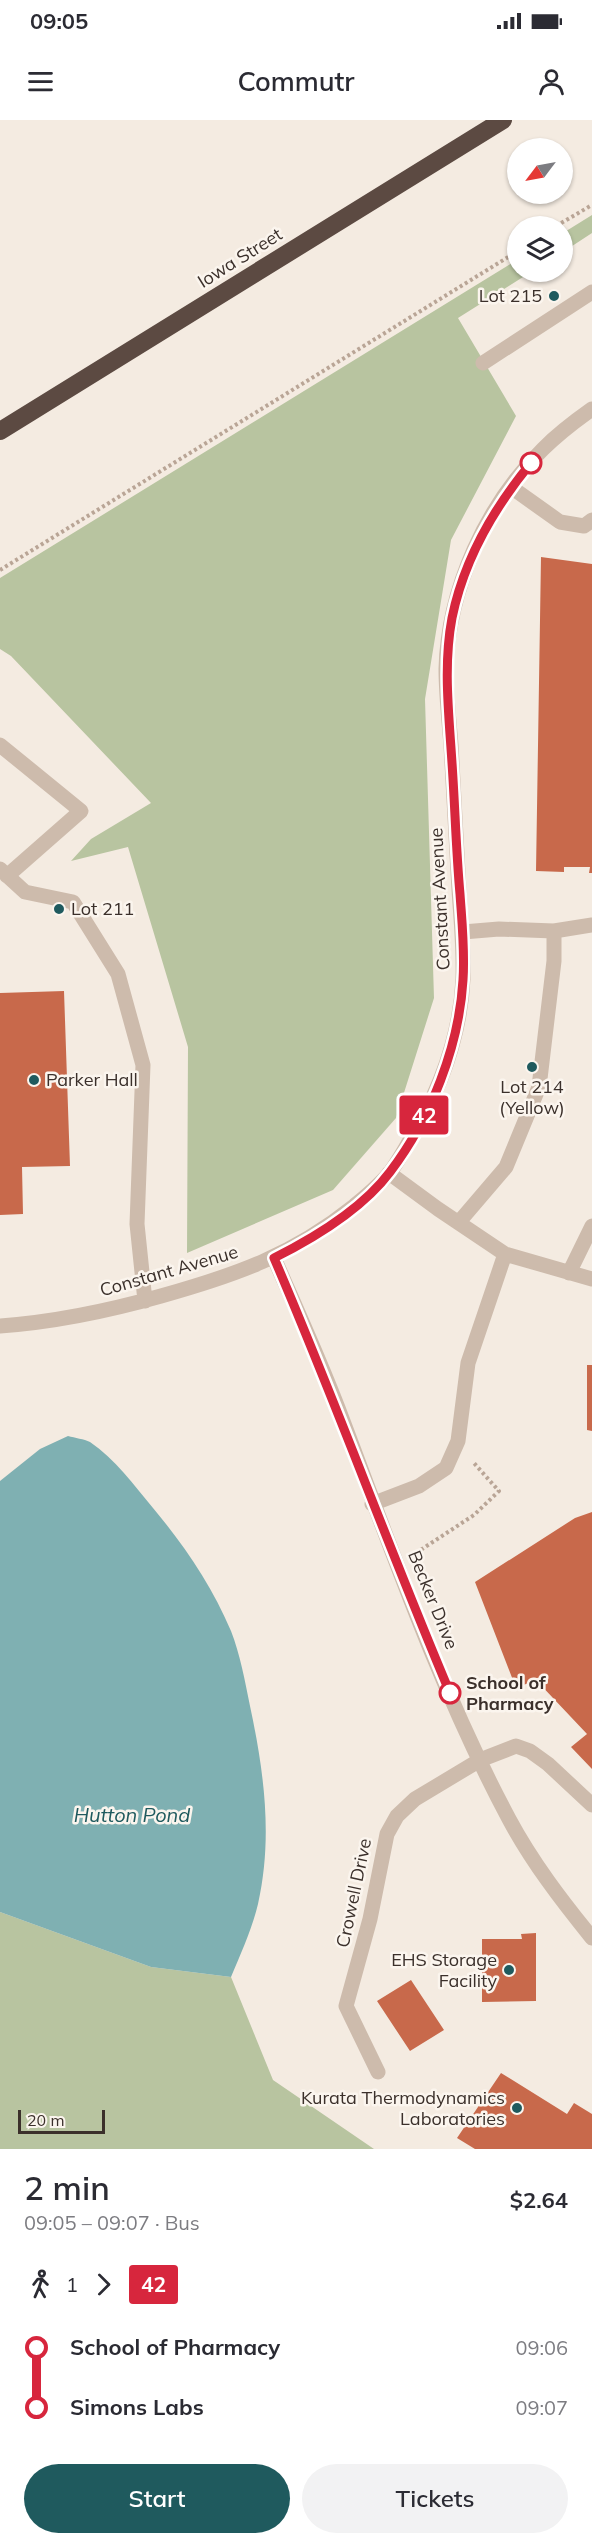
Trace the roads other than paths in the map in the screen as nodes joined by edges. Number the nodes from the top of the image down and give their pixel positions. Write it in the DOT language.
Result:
graph roads {
  1 [pos="503,120"];
  2 [pos="592,292"];
  3 [pos="483,363"];
  4 [pos="592,409"];
  5 [pos="0,431"];
  6 [pos="511,487"];
  7 [pos="592,520"];
  8 [pos="0,745"];
  9 [pos="4,873"];
  10 [pos="592,925"];
  11 [pos="554,931"];
  12 [pos="463,932"];
  13 [pos="389,1173"];
  14 [pos="459,1222"];
  15 [pos="592,1226"];
  16 [pos="505,1254"];
  17 [pos="274,1258"];
  18 [pos="569,1273"];
  19 [pos="592,1279"];
  20 [pos="145,1301"];
  21 [pos="0,1326"];
  22 [pos="372,1504"];
  23 [pos="480,1760"];
  24 [pos="592,1804"];
  25 [pos="592,1938"];
  26 [pos="378,2072"];
  1 -- 5 [label="highway, Iowa Street"];
  2 -- 3 [label="street"];
  4 -- 6 [label="street, Constant Avenue"];
  6 -- 7 [label="street"];
  6 -- 12 [label="street, Constant Avenue"];
  8 -- 9 [label="street"];
  9 -- 20 [label="street"];
  10 -- 11 [label="street"];
  11 -- 12 [label="street"];
  11 -- 14 [label="street"];
  12 -- 13 [label="street, Constant Avenue"];
  13 -- 14 [label="street"];
  13 -- 17 [label="street, Constant Avenue"];
  14 -- 16 [label="street"];
  15 -- 18 [label="street"];
  16 -- 18 [label="street"];
  16 -- 22 [label="street"];
  17 -- 20 [label="street, Constant Avenue"];
  17 -- 22 [label="street, Becker Drive"];
  18 -- 19 [label="street"];
  20 -- 21 [label="street, Constant Avenue"];
  22 -- 23 [label="street, Becker Drive"];
  23 -- 24 [label="street, Crowell Drive"];
  23 -- 25 [label="street, Becker Drive"];
  23 -- 26 [label="street, Crowell Drive"];
}
